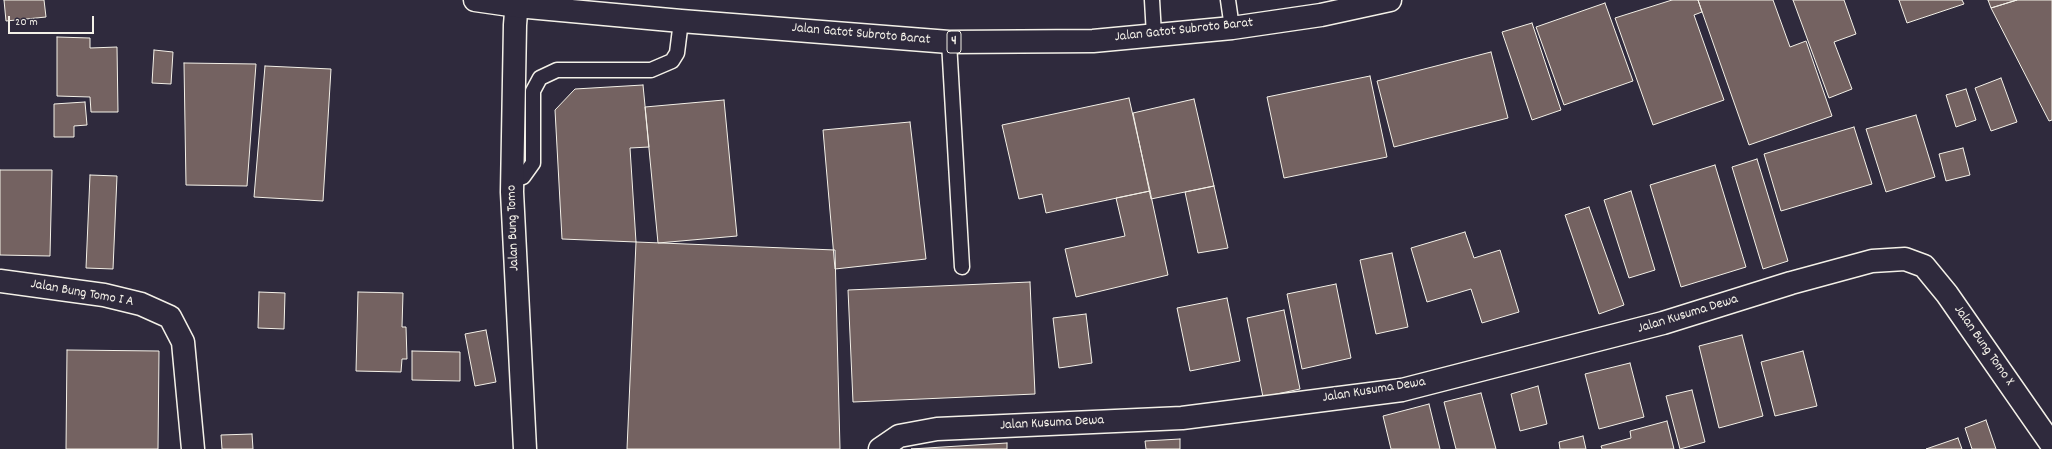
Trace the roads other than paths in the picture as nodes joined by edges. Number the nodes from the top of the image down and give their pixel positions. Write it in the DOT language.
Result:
graph roads {
  1 [pos="475,0"];
  2 [pos="1152,0"];
  3 [pos="1228,0"];
  4 [pos="1390,0"];
  5 [pos="517,3"];
  6 [pos="681,21"];
  7 [pos="1232,28"];
  8 [pos="1154,35"];
  9 [pos="949,42"];
  10 [pos="512,180"];
  11 [pos="1905,259"];
  12 [pos="962,267"];
  13 [pos="0,281"];
  14 [pos="2052,445"];
  15 [pos="194,449"];
  16 [pos="525,449"];
  17 [pos="880,449"];
  1 -- 5 [label="main road, Jalan Gatot Subroto Barat / 4"];
  2 -- 8 [label="lane"];
  3 -- 7 [label="lane"];
  4 -- 7 [label="main road, Jalan Gatot Subroto Barat / 4"];
  5 -- 6 [label="main road, Jalan Gatot Subroto Barat / 4"];
  5 -- 10 [label="main road, Jalan Bung Tomo"];
  6 -- 9 [label="main road, Jalan Gatot Subroto Barat / 4"];
  6 -- 10 [label="lane"];
  7 -- 8 [label="main road, Jalan Gatot Subroto Barat / 4"];
  8 -- 9 [label="main road, Jalan Gatot Subroto Barat / 4"];
  9 -- 12 [label="lane"];
  10 -- 16 [label="main road, Jalan Bung Tomo"];
  11 -- 14 [label="main road, Jalan Bung Tomo X"];
  11 -- 17 [label="main road, Jalan Kusuma Dewa"];
  13 -- 15 [label="main road, Jalan Bung Tomo I A"];
}
